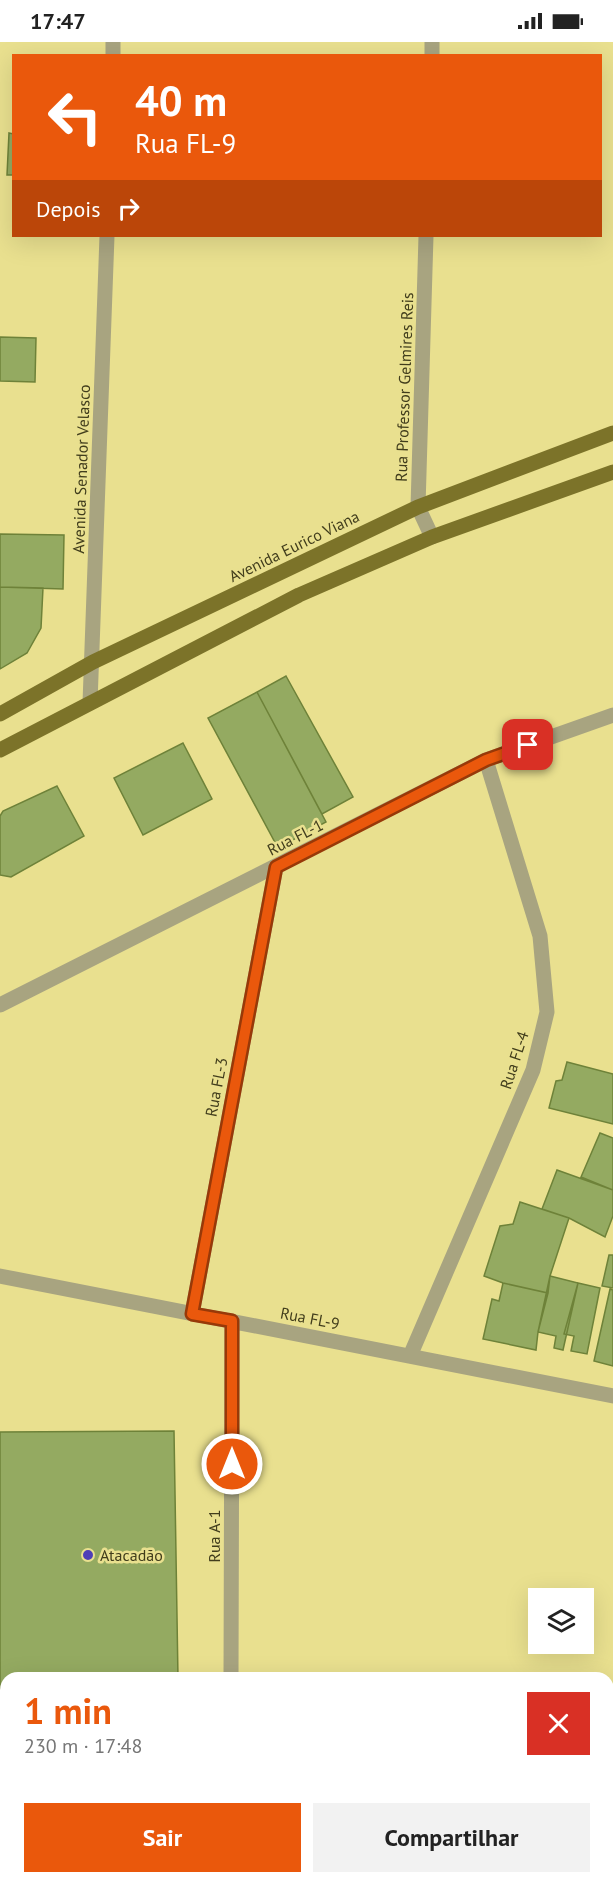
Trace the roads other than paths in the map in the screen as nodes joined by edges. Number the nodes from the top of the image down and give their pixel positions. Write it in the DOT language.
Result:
graph roads {
  1 [pos="107,237"];
  2 [pos="426,237"];
  3 [pos="613,433"];
  4 [pos="613,472"];
  5 [pos="418,507"];
  6 [pos="432,537"];
  7 [pos="93,662"];
  8 [pos="90,703"];
  9 [pos="0,714"];
  10 [pos="613,715"];
  11 [pos="0,750"];
  12 [pos="486,760"];
  13 [pos="276,867"];
  14 [pos="0,1005"];
  15 [pos="0,1276"];
  16 [pos="192,1314"];
  17 [pos="232,1321"];
  18 [pos="410,1356"];
  19 [pos="613,1396"];
  20 [pos="231,1672"];
  1 -- 7 [label="street, Avenida Senador Velasco"];
  2 -- 5 [label="street, Rua Professor Gelmires Reis"];
  3 -- 5 [label="main road, Avenida Eurico Viana"];
  4 -- 6 [label="main road"];
  5 -- 6 [label="street, Rua Professor Gelmires Reis"];
  5 -- 7 [label="main road, Avenida Eurico Viana"];
  6 -- 8 [label="main road"];
  7 -- 8 [label="street, Avenida Senador Velasco"];
  7 -- 9 [label="main road, Avenida Eurico Viana"];
  8 -- 11 [label="main road"];
  10 -- 12 [label="street, Rua FL-1"];
  12 -- 13 [label="street, Rua FL-1"];
  12 -- 18 [label="street, Rua FL-4"];
  13 -- 14 [label="street, Rua FL-1"];
  13 -- 16 [label="street, Rua FL-3"];
  15 -- 16 [label="street, Rua FL-9"];
  16 -- 17 [label="street, Rua FL-9"];
  17 -- 18 [label="street, Rua FL-9"];
  17 -- 20 [label="street, Rua A-1"];
  18 -- 19 [label="street, Rua FL-9"];
}
